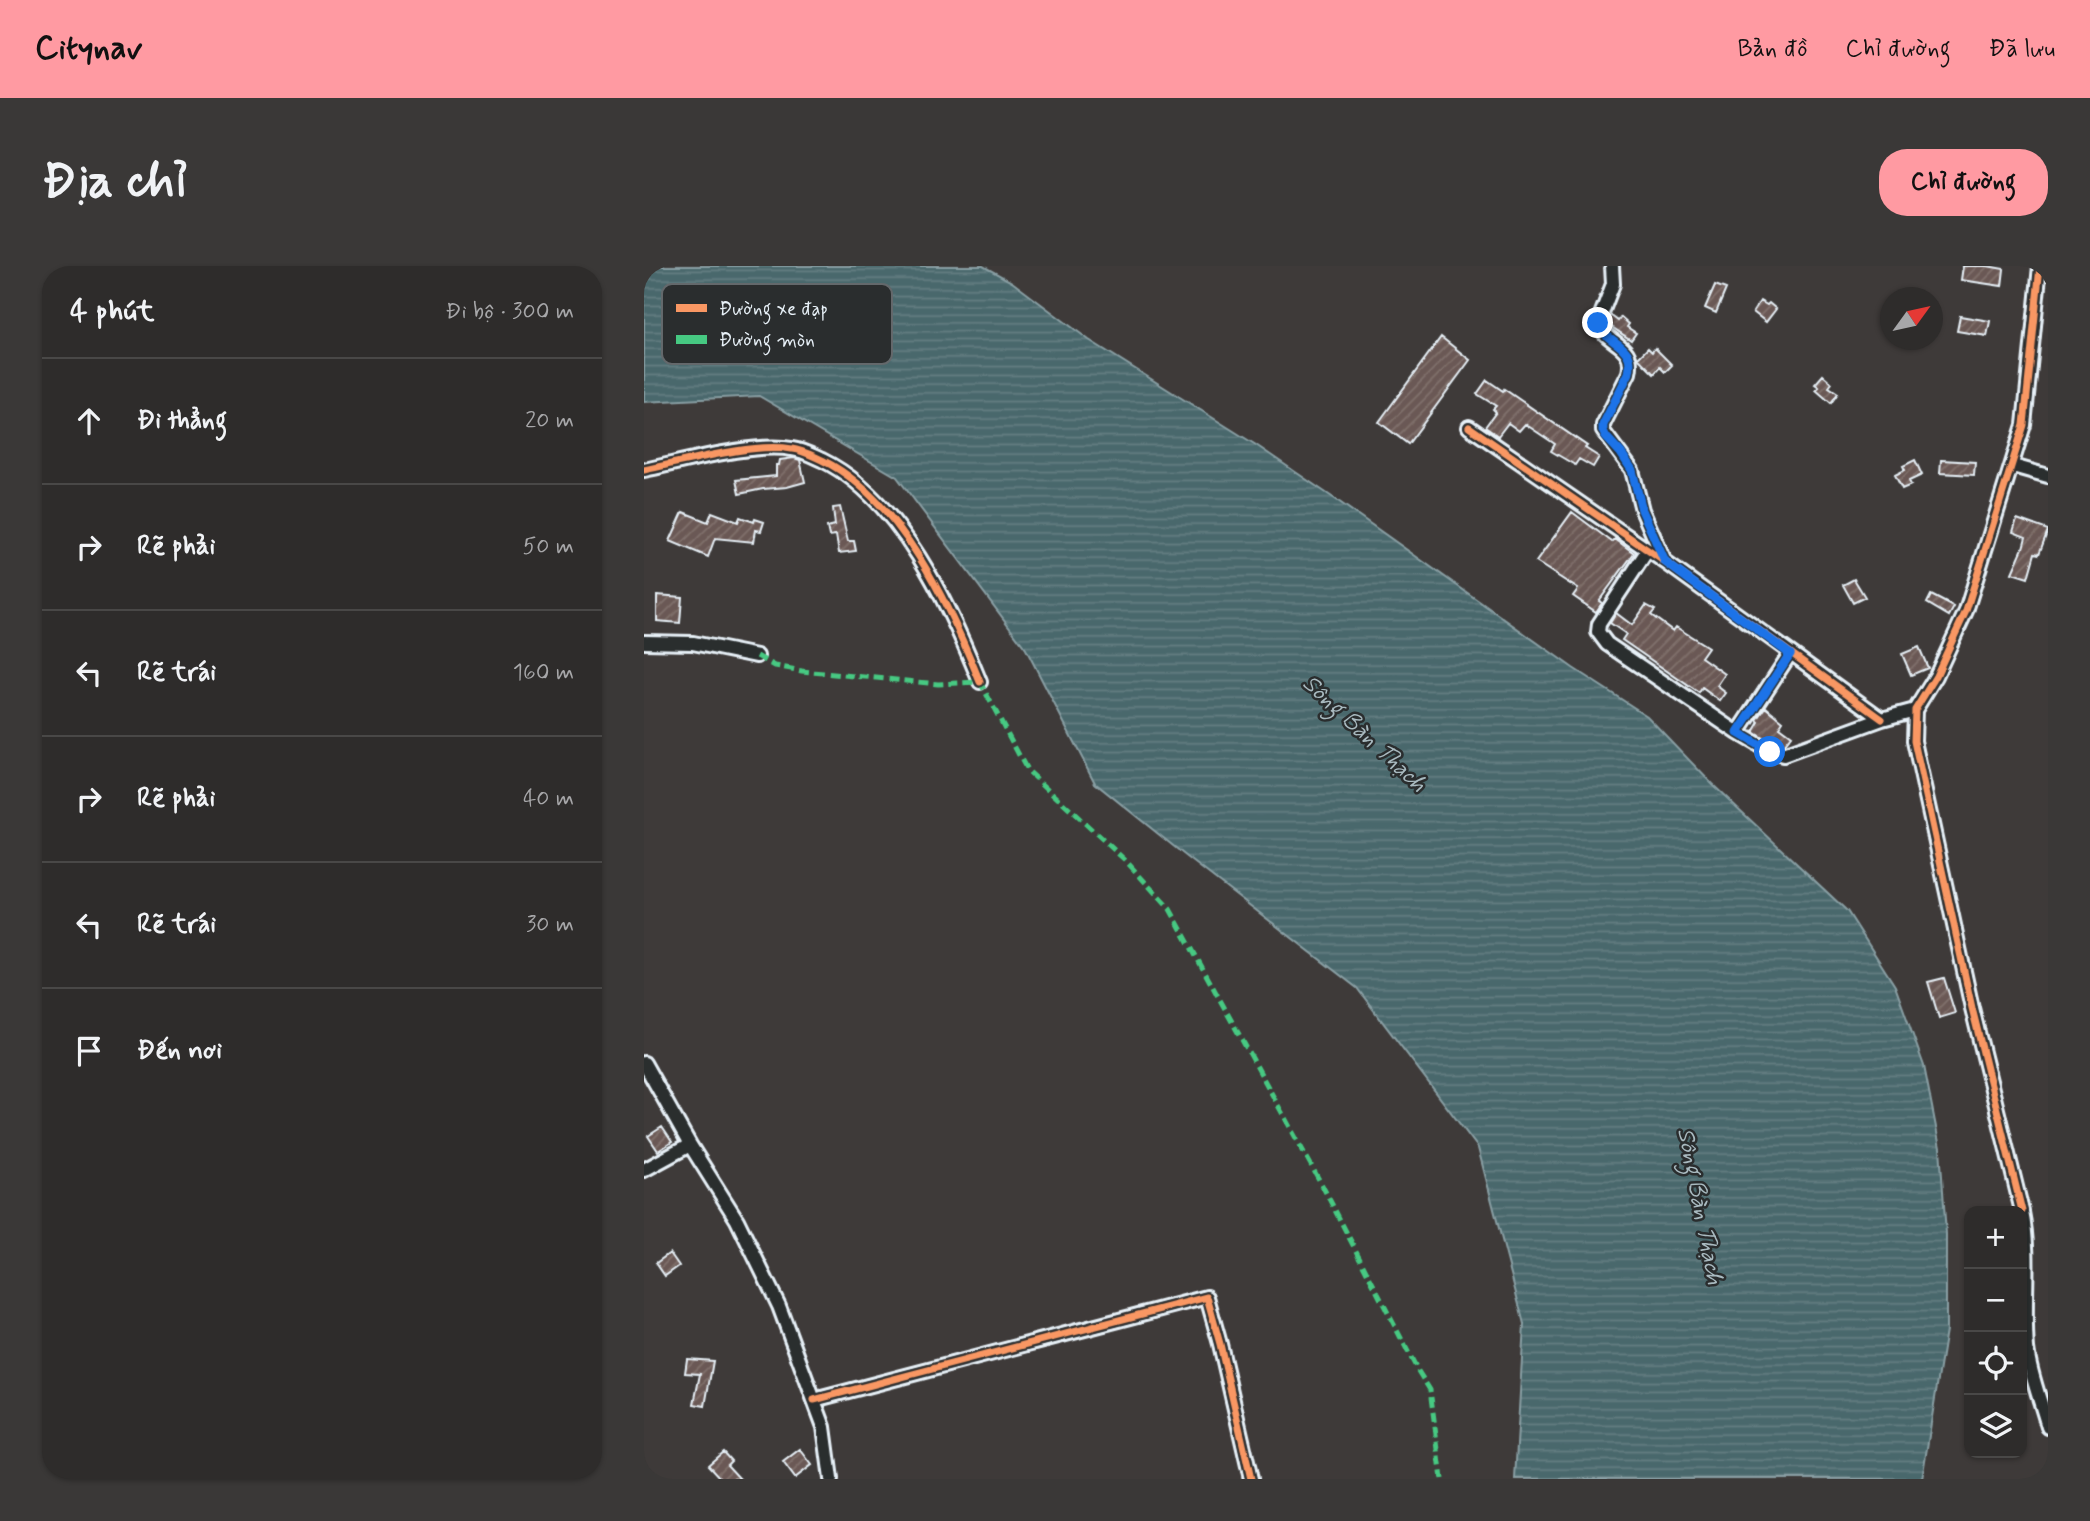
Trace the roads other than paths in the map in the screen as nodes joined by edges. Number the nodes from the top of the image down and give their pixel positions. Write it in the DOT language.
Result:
graph roads {
  1 [pos="1612,266"];
  2 [pos="2040,266"];
  3 [pos="1469,427"];
  4 [pos="2013,466"];
  5 [pos="644,470"];
  6 [pos="2048,476"];
  7 [pos="1647,551"];
  8 [pos="1665,562"];
  9 [pos="644,642"];
  10 [pos="1790,654"];
  11 [pos="757,656"];
  12 [pos="980,682"];
  13 [pos="1915,710"];
  14 [pos="1882,719"];
  15 [pos="1738,733"];
  16 [pos="644,1063"];
  17 [pos="690,1144"];
  18 [pos="644,1170"];
  19 [pos="2021,1206"];
  20 [pos="2027,1250"];
  21 [pos="814,1400"];
  22 [pos="2048,1427"];
  23 [pos="831,1479"];
  24 [pos="1251,1479"];
  1 -- 8 [label="street"];
  2 -- 4 [label="street"];
  3 -- 7 [label="street"];
  4 -- 6 [label="street"];
  4 -- 13 [label="street"];
  5 -- 12 [label="street"];
  7 -- 8 [label="street"];
  7 -- 15 [label="street"];
  8 -- 10 [label="street"];
  9 -- 11 [label="street"];
  10 -- 14 [label="street"];
  10 -- 15 [label="street"];
  13 -- 14 [label="street"];
  13 -- 19 [label="street"];
  14 -- 15 [label="street"];
  16 -- 17 [label="street"];
  17 -- 18 [label="street"];
  17 -- 21 [label="street"];
  20 -- 22 [label="street"];
  21 -- 23 [label="street"];
  21 -- 24 [label="street"];
}
